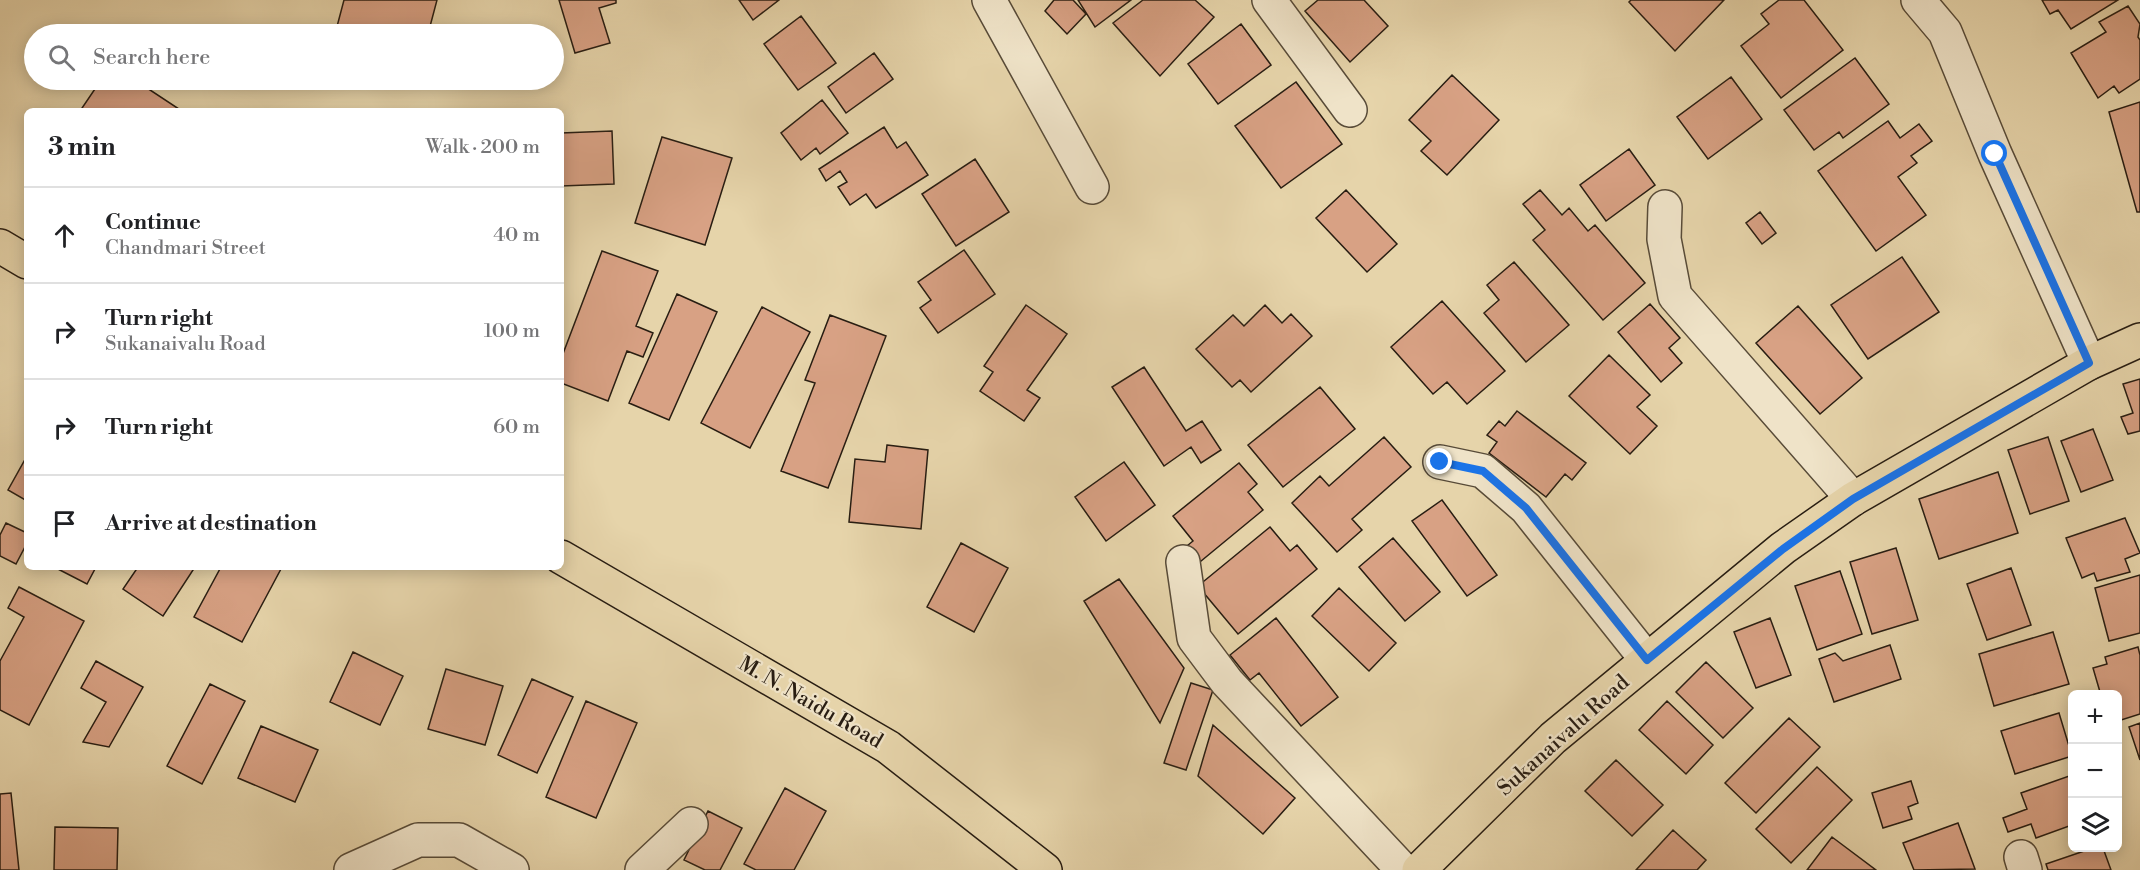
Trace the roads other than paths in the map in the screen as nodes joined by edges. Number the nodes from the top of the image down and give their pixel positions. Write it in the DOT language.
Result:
graph roads {
  1 [pos="989,0"];
  2 [pos="1269,0"];
  3 [pos="1918,0"];
  4 [pos="1350,110"];
  5 [pos="1092,187"];
  6 [pos="1665,207"];
  7 [pos="0,246"];
  8 [pos="24,260"];
  9 [pos="2140,340"];
  10 [pos="2089,363"];
  11 [pos="1440,462"];
  12 [pos="1853,499"];
  13 [pos="564,559"];
  14 [pos="1183,562"];
  15 [pos="1647,660"];
  16 [pos="691,824"];
  17 [pos="351,870"];
  18 [pos="512,870"];
  19 [pos="642,870"];
  20 [pos="1045,870"];
  21 [pos="1403,870"];
  22 [pos="1419,870"];
  1 -- 5 [label="street"];
  2 -- 4 [label="street"];
  3 -- 10 [label="street"];
  6 -- 12 [label="street"];
  7 -- 8 [label="main road"];
  9 -- 10 [label="main road, Sukanaivalu Road"];
  10 -- 12 [label="main road, Sukanaivalu Road"];
  11 -- 15 [label="street"];
  12 -- 15 [label="main road, Sukanaivalu Road"];
  13 -- 20 [label="main road, M. N. Naidu Road"];
  14 -- 21 [label="street"];
  15 -- 22 [label="main road, Sukanaivalu Road"];
  16 -- 19 [label="street"];
  17 -- 18 [label="street"];
}
